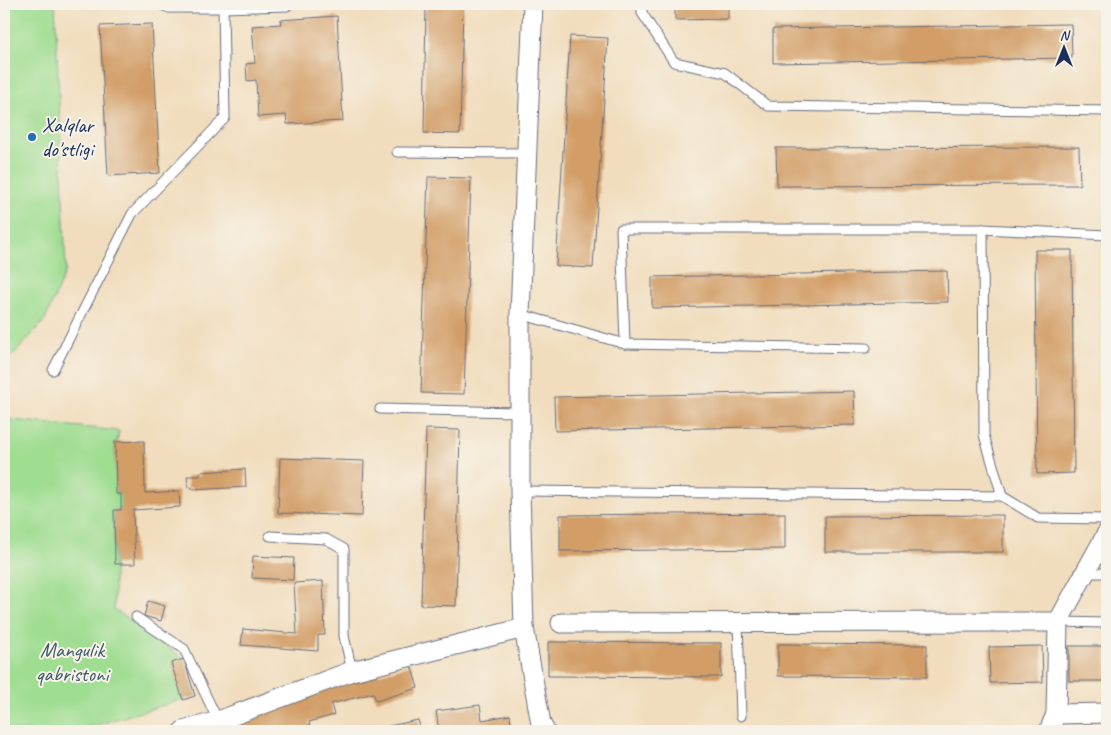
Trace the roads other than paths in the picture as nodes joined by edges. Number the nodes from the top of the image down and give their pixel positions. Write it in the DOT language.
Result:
graph roads {
  1 [pos="159,4"];
  2 [pos="533,4"];
  3 [pos="642,4"];
  4 [pos="287,6"];
  5 [pos="223,8"];
  6 [pos="1107,111"];
  7 [pos="397,152"];
  8 [pos="527,154"];
  9 [pos="983,229"];
  10 [pos="1107,234"];
  11 [pos="520,314"];
  12 [pos="625,344"];
  13 [pos="866,348"];
  14 [pos="52,370"];
  15 [pos="380,408"];
  16 [pos="520,412"];
  17 [pos="520,491"];
  18 [pos="1002,496"];
  19 [pos="1107,518"];
  20 [pos="1107,533"];
  21 [pos="270,536"];
  22 [pos="1086,573"];
  23 [pos="1107,573"];
  24 [pos="136,617"];
  25 [pos="738,622"];
  26 [pos="1058,622"];
  27 [pos="561,623"];
  28 [pos="1107,623"];
  29 [pos="524,628"];
  30 [pos="352,671"];
  31 [pos="1107,713"];
  32 [pos="1056,714"];
  33 [pos="741,716"];
  34 [pos="221,726"];
  35 [pos="183,731"];
  36 [pos="545,731"];
  37 [pos="1049,731"];
  1 -- 5 [label="lane"];
  2 -- 8 [label="street"];
  3 -- 6 [label="lane"];
  4 -- 5 [label="lane"];
  5 -- 14 [label="lane"];
  7 -- 8 [label="lane"];
  8 -- 11 [label="street"];
  9 -- 10 [label="lane"];
  9 -- 12 [label="lane"];
  9 -- 18 [label="lane"];
  11 -- 12 [label="lane"];
  11 -- 16 [label="street"];
  12 -- 13 [label="lane"];
  15 -- 16 [label="lane"];
  16 -- 17 [label="street"];
  17 -- 18 [label="lane"];
  17 -- 29 [label="street"];
  18 -- 19 [label="lane"];
  20 -- 22 [label="street"];
  21 -- 30 [label="lane"];
  22 -- 23 [label="lane"];
  22 -- 26 [label="street"];
  24 -- 34 [label="lane"];
  25 -- 26 [label="street"];
  25 -- 27 [label="street"];
  25 -- 33 [label="lane"];
  26 -- 28 [label="lane"];
  26 -- 32 [label="street"];
  29 -- 30 [label="street"];
  29 -- 36 [label="street"];
  30 -- 34 [label="street"];
  31 -- 32 [label="street"];
  32 -- 37 [label="street"];
  34 -- 35 [label="street"];
}
